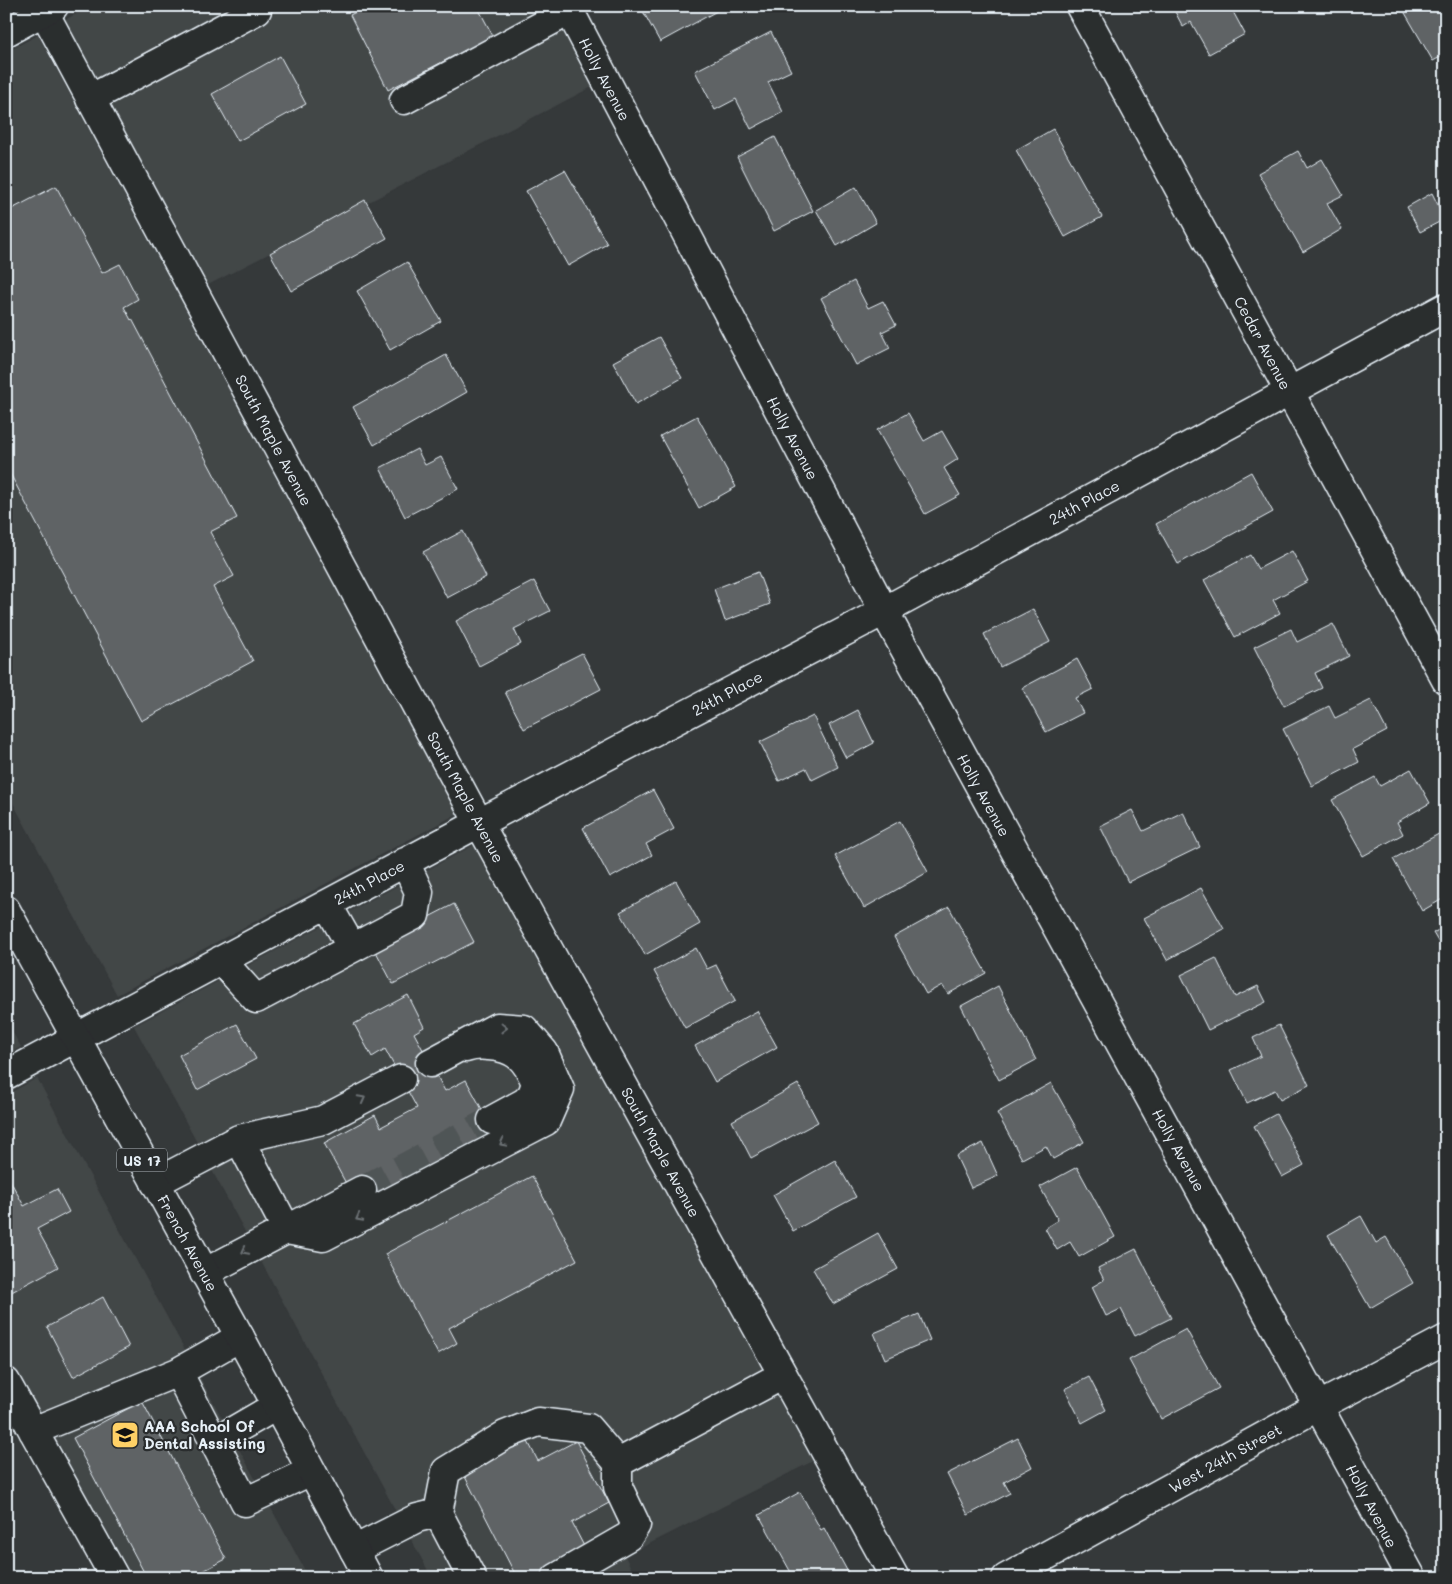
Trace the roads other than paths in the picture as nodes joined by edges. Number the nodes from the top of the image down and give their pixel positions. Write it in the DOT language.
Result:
graph roads {
  1 [pos="1080,6"];
  2 [pos="568,8"];
  3 [pos="49,9"];
  4 [pos="257,10"];
  5 [pos="6,32"];
  6 [pos="90,98"];
  7 [pos="404,100"];
  8 [pos="1446,307"];
  9 [pos="1289,392"];
  10 [pos="884,611"];
  11 [pos="1446,680"];
  12 [pos="479,823"];
  13 [pos="405,862"];
  14 [pos="327,904"];
  15 [pos="6,910"];
  16 [pos="352,948"];
  17 [pos="221,960"];
  18 [pos="76,1038"];
  19 [pos="6,1075"];
  20 [pos="401,1079"];
  21 [pos="492,1120"];
  22 [pos="239,1139"];
  23 [pos="155,1183"];
  24 [pos="362,1190"];
  25 [pos="287,1230"];
  26 [pos="204,1273"];
  27 [pos="240,1337"];
  28 [pos="1446,1339"];
  29 [pos="178,1372"];
  30 [pos="784,1375"];
  31 [pos="6,1382"];
  32 [pos="276,1406"];
  33 [pos="1319,1406"];
  34 [pos="33,1431"];
  35 [pos="214,1442"];
  36 [pos="618,1463"];
  37 [pos="311,1471"];
  38 [pos="438,1512"];
  39 [pos="354,1550"];
  40 [pos="585,1570"];
  41 [pos="115,1578"];
  42 [pos="369,1578"];
  43 [pos="472,1578"];
  44 [pos="556,1578"];
  45 [pos="895,1578"];
  46 [pos="1006,1578"];
  47 [pos="1412,1578"];
  1 -- 9 [label="street, Cedar Avenue"];
  2 -- 7 [label="street"];
  2 -- 10 [label="street, Holly Avenue"];
  3 -- 5 [label="street"];
  3 -- 6 [label="street, South Maple Avenue"];
  4 -- 6 [label="street"];
  6 -- 12 [label="street, South Maple Avenue"];
  8 -- 9 [label="street, 24th Place"];
  9 -- 10 [label="street, 24th Place"];
  9 -- 11 [label="street, Cedar Avenue"];
  10 -- 12 [label="street, 24th Place"];
  10 -- 33 [label="street, Holly Avenue"];
  12 -- 13 [label="street, 24th Place"];
  12 -- 30 [label="street, South Maple Avenue"];
  13 -- 14 [label="street, 24th Place"];
  13 -- 16 [label="street"];
  14 -- 16 [label="street"];
  14 -- 17 [label="street, 24th Place"];
  15 -- 18 [label="street, French Avenue / US 17"];
  16 -- 17 [label="street"];
  17 -- 18 [label="street, 24th Place"];
  18 -- 19 [label="street, 24th Place"];
  18 -- 23 [label="street, French Avenue / US 17"];
  22 -- 20 [label="street, one-way"];
  21 -- 25 [label="street, one-way"];
  22 -- 23 [label="street"];
  22 -- 25 [label="street"];
  23 -- 26 [label="street, French Avenue / US 17"];
  24 -- 25 [label="street"];
  25 -- 26 [label="street, one-way"];
  26 -- 27 [label="street, French Avenue / US 17"];
  27 -- 29 [label="street"];
  27 -- 32 [label="street, French Avenue / US 17"];
  28 -- 33 [label="street, West 24th Street"];
  29 -- 34 [label="street"];
  29 -- 35 [label="street"];
  30 -- 36 [label="street"];
  30 -- 45 [label="street, South Maple Avenue"];
  31 -- 34 [label="street"];
  32 -- 35 [label="street"];
  32 -- 37 [label="street, French Avenue / US 17"];
  33 -- 46 [label="street, West 24th Street"];
  33 -- 47 [label="street, Holly Avenue"];
  34 -- 41 [label="street"];
  35 -- 37 [label="street"];
  36 -- 38 [label="street"];
  36 -- 40 [label="street"];
  37 -- 39 [label="street, French Avenue / US 17"];
  38 -- 39 [label="street"];
  38 -- 43 [label="street"];
  39 -- 42 [label="street, French Avenue / US 17"];
  40 -- 44 [label="street"];
}
